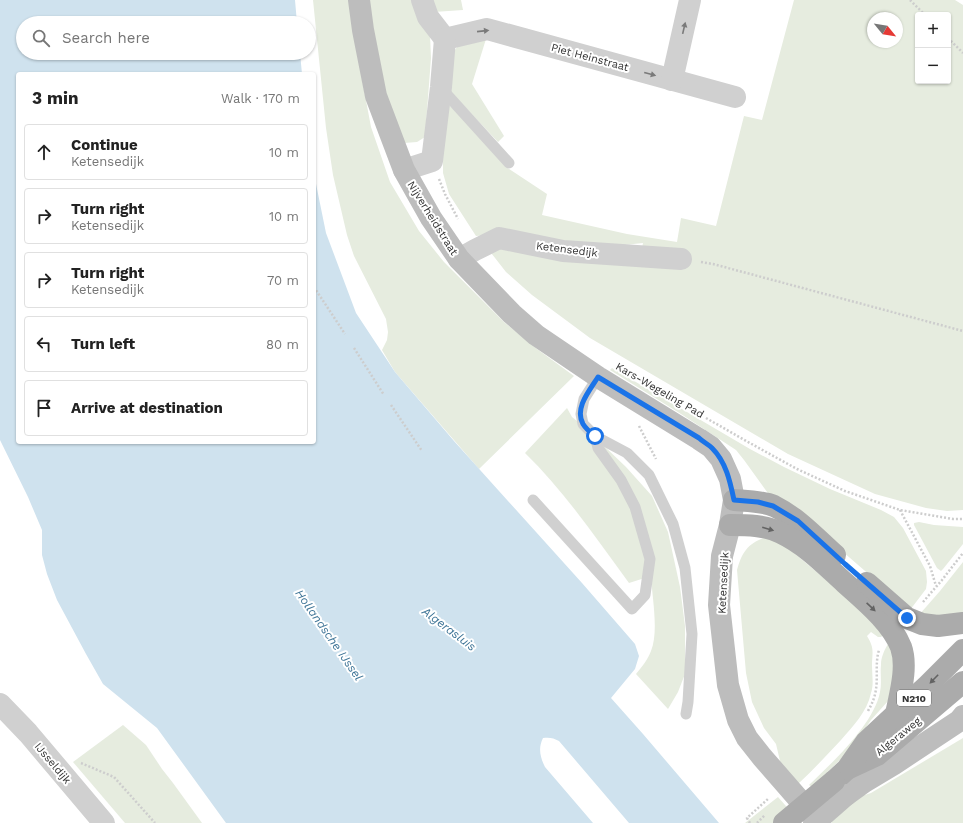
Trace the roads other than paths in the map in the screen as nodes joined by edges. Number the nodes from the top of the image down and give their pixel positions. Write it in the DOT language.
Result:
graph roads {
  1 [pos="360,0"];
  2 [pos="422,0"];
  3 [pos="690,0"];
  4 [pos="446,39"];
  5 [pos="672,80"];
  6 [pos="441,87"];
  7 [pos="735,97"];
  8 [pos="509,163"];
  9 [pos="404,170"];
  10 [pos="459,259"];
  11 [pos="681,259"];
  12 [pos="598,377"];
  13 [pos="595,436"];
  14 [pos="533,500"];
  15 [pos="734,500"];
  16 [pos="730,525"];
  17 [pos="963,623"];
  18 [pos="963,650"];
  19 [pos="963,682"];
  20 [pos="0,704"];
  21 [pos="686,714"];
  22 [pos="896,714"];
  23 [pos="962,718"];
  24 [pos="842,782"];
  25 [pos="94,820"];
  26 [pos="784,823"];
  27 [pos="814,823"];
  28 [pos="820,823"];
  1 -- 9 [label="street, Nijverheidstraat"];
  2 -- 4 [label="street"];
  5 -- 3 [label="street, one-way"];
  4 -- 5 [label="street, Piet Heinstraat, one-way"];
  4 -- 6 [label="street"];
  5 -- 7 [label="street, Piet Heinstraat"];
  6 -- 8 [label="lane"];
  6 -- 9 [label="street"];
  9 -- 10 [label="street, Nijverheidstraat"];
  10 -- 11 [label="street, Ketensedijk"];
  10 -- 12 [label="street, Nijverheidstraat"];
  12 -- 13 [label="lane"];
  12 -- 15 [label="street, Ketensedijk"];
  13 -- 14 [label="lane"];
  13 -- 21 [label="lane"];
  15 -- 16 [label="street, Ketensedijk"];
  15 -- 17 [label="main road"];
  16 -- 22 [label="main road, one-way"];
  16 -- 28 [label="street, Ketensedijk"];
  18 -- 22 [label="main road, Algeraweg / N210, one-way"];
  19 -- 24 [label="main road, Algeraweg / N210"];
  20 -- 25 [label="street, IJsseldijk"];
  22 -- 24 [label="main road, Algeraweg / N210"];
  23 -- 24 [label="street, Algeraweg"];
  24 -- 26 [label="main road, N210, bridge"];
  24 -- 27 [label="street, bridge"];
}
